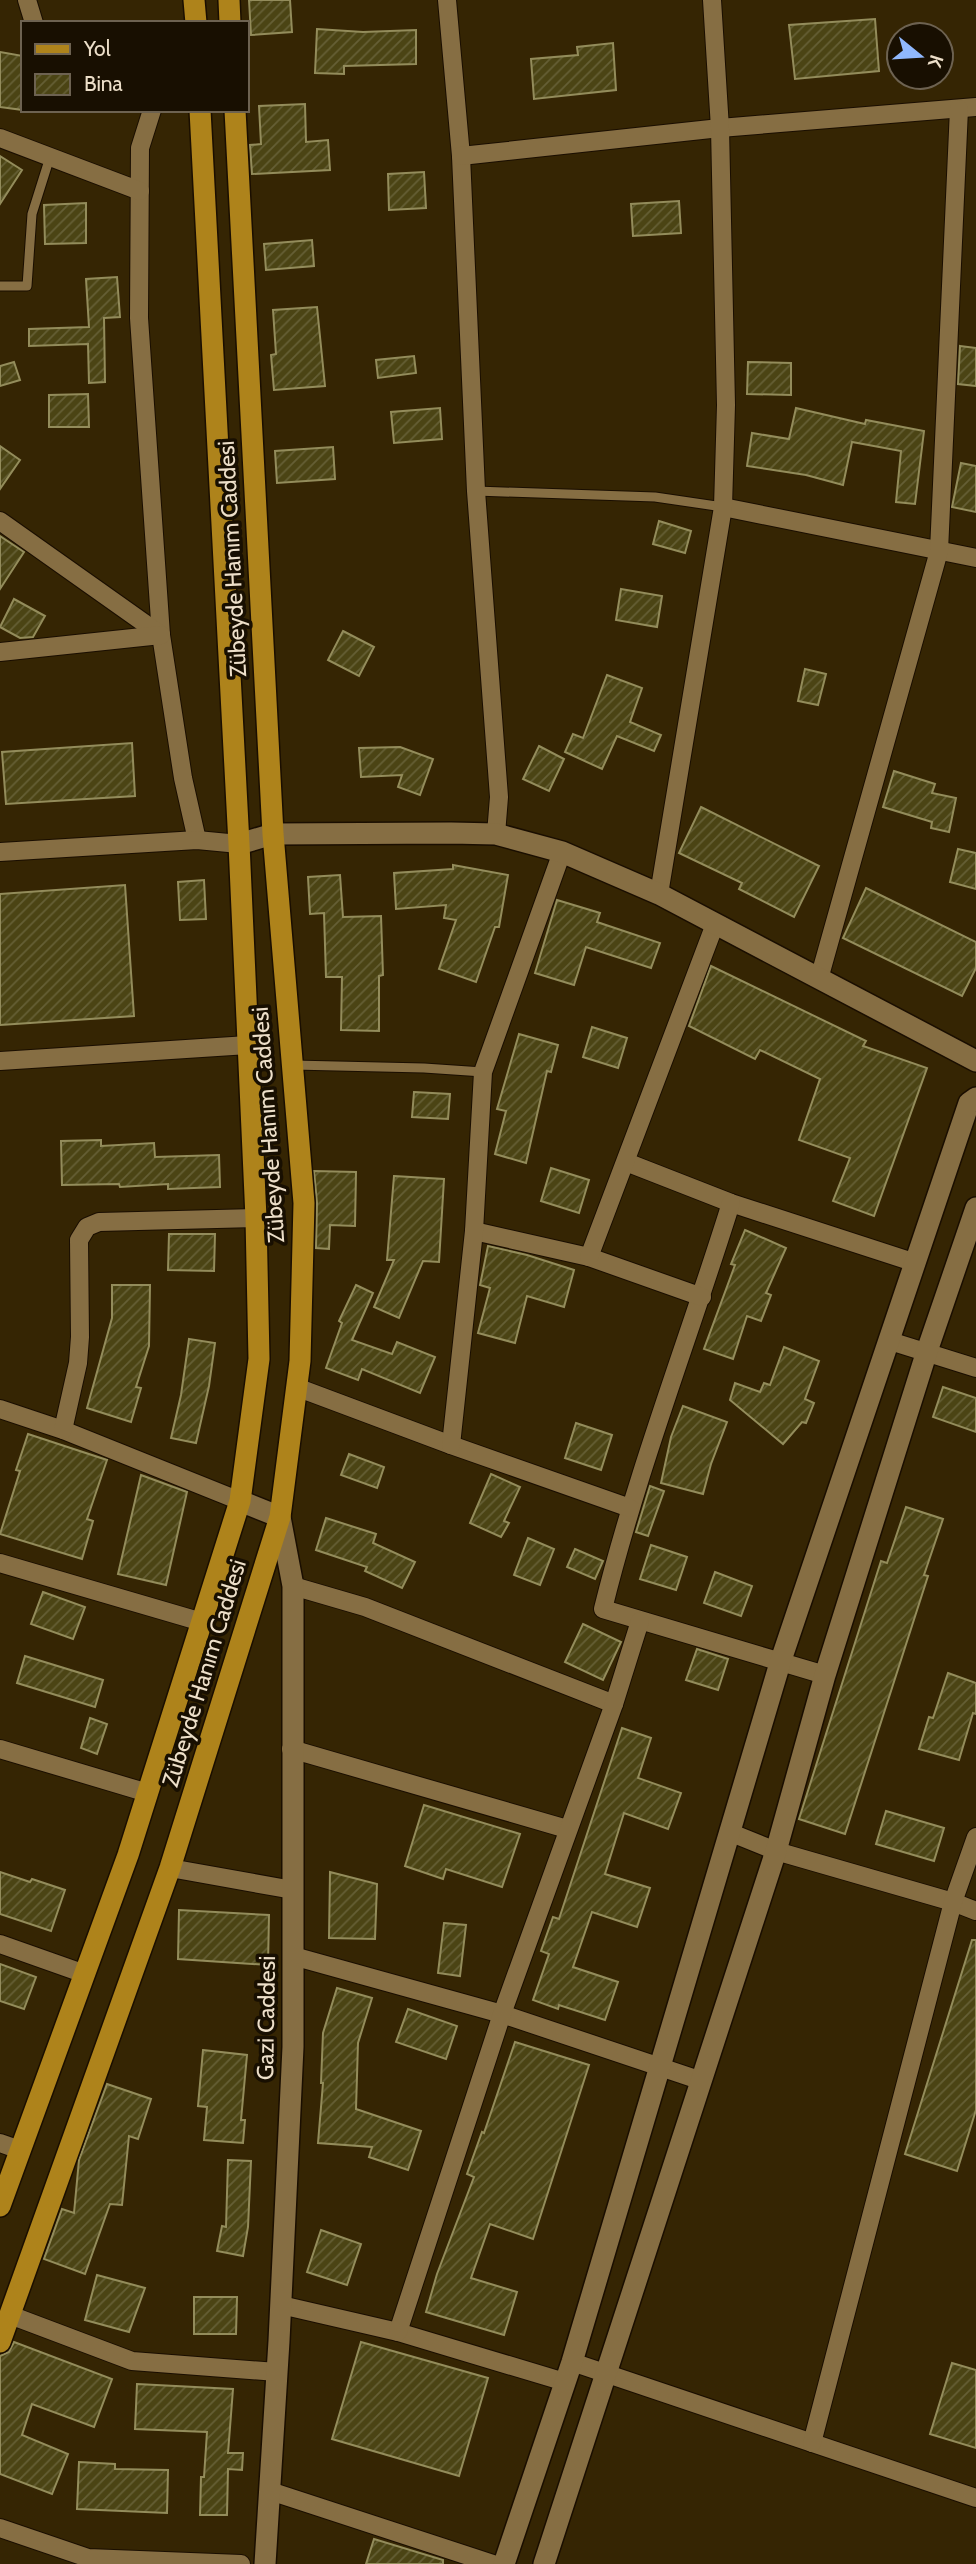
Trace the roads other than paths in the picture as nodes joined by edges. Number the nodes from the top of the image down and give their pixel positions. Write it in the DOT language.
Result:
graph roads {
  1 [pos="27,0"];
  2 [pos="194,0"];
  3 [pos="229,0"];
  4 [pos="447,0"];
  5 [pos="712,0"];
  6 [pos="33,21"];
  7 [pos="196,21"];
  8 [pos="230,21"];
  9 [pos="967,108"];
  10 [pos="151,112"];
  11 [pos="201,112"];
  12 [pos="234,112"];
  13 [pos="720,128"];
  14 [pos="0,138"];
  15 [pos="461,156"];
  16 [pos="50,157"];
  17 [pos="140,191"];
  18 [pos="0,286"];
  19 [pos="476,491"];
  20 [pos="723,508"];
  21 [pos="0,522"];
  22 [pos="939,551"];
  23 [pos="976,558"];
  24 [pos="161,635"];
  25 [pos="0,652"];
  26 [pos="273,834"];
  27 [pos="496,834"];
  28 [pos="197,840"];
  29 [pos="239,844"];
  30 [pos="0,852"];
  31 [pos="562,852"];
  32 [pos="659,894"];
  33 [pos="716,924"];
  34 [pos="819,979"];
  35 [pos="248,1045"];
  36 [pos="0,1061"];
  37 [pos="976,1061"];
  38 [pos="293,1065"];
  39 [pos="483,1072"];
  40 [pos="976,1098"];
  41 [pos="626,1162"];
  42 [pos="731,1203"];
  43 [pos="976,1208"];
  44 [pos="256,1218"];
  45 [pos="474,1231"];
  46 [pos="589,1257"];
  47 [pos="916,1263"];
  48 [pos="702,1297"];
  49 [pos="890,1341"];
  50 [pos="927,1351"];
  51 [pos="976,1368"];
  52 [pos="296,1387"];
  53 [pos="0,1409"];
  54 [pos="63,1430"];
  55 [pos="451,1445"];
  56 [pos="240,1501"];
  57 [pos="630,1508"];
  58 [pos="280,1517"];
  59 [pos="0,1563"];
  60 [pos="293,1586"];
  61 [pos="640,1621"];
  62 [pos="202,1622"];
  63 [pos="780,1664"];
  64 [pos="825,1675"];
  65 [pos="614,1704"];
  66 [pos="0,1749"];
  67 [pos="291,1749"];
  68 [pos="148,1793"];
  69 [pos="567,1829"];
  70 [pos="729,1832"];
  71 [pos="976,1837"];
  72 [pos="776,1851"];
  73 [pos="170,1868"];
  74 [pos="293,1890"];
  75 [pos="953,1902"];
  76 [pos="976,1911"];
  77 [pos="0,1944"];
  78 [pos="293,1956"];
  79 [pos="85,1974"];
  80 [pos="502,2014"];
  81 [pos="659,2067"];
  82 [pos="702,2081"];
  83 [pos="0,2143"];
  84 [pos="20,2150"];
  85 [pos="0,2206"];
  86 [pos="281,2305"];
  87 [pos="10,2315"];
  88 [pos="398,2332"];
  89 [pos="0,2342"];
  90 [pos="277,2372"];
  91 [pos="568,2372"];
  92 [pos="607,2375"];
  93 [pos="812,2444"];
  94 [pos="270,2491"];
  95 [pos="976,2498"];
  96 [pos="0,2528"];
  97 [pos="87,2561"];
  98 [pos="241,2564"];
  99 [pos="265,2564"];
  100 [pos="493,2564"];
  101 [pos="505,2564"];
  102 [pos="544,2564"];
  1 -- 6 [label="street"];
  2 -- 7 [label="main road"];
  3 -- 8 [label="main road"];
  4 -- 15 [label="street"];
  5 -- 13 [label="street"];
  9 -- 13 [label="street"];
  9 -- 22 [label="street"];
  10 -- 17 [label="street"];
  11 -- 29 [label="main road"];
  12 -- 26 [label="main road, Zübeyde Hanım Caddesi"];
  13 -- 15 [label="street"];
  13 -- 20 [label="street"];
  14 -- 16 [label="street"];
  15 -- 19 [label="street"];
  16 -- 17 [label="street"];
  16 -- 18 [label="lane"];
  17 -- 24 [label="street"];
  19 -- 20 [label="lane"];
  19 -- 27 [label="street"];
  20 -- 22 [label="street"];
  20 -- 32 [label="street"];
  21 -- 24 [label="street"];
  22 -- 23 [label="street"];
  22 -- 34 [label="street"];
  24 -- 25 [label="street"];
  24 -- 28 [label="street"];
  26 -- 27 [label="street"];
  26 -- 29 [label="street"];
  26 -- 38 [label="main road, Zübeyde Hanım Caddesi"];
  27 -- 31 [label="street"];
  28 -- 29 [label="street"];
  28 -- 30 [label="street"];
  29 -- 35 [label="main road"];
  31 -- 32 [label="street"];
  31 -- 39 [label="street"];
  32 -- 33 [label="street"];
  33 -- 34 [label="street"];
  33 -- 41 [label="street"];
  34 -- 37 [label="street"];
  35 -- 36 [label="street"];
  35 -- 44 [label="main road"];
  38 -- 39 [label="lane"];
  38 -- 52 [label="main road, Zübeyde Hanım Caddesi"];
  39 -- 45 [label="street"];
  40 -- 47 [label="street"];
  41 -- 42 [label="street"];
  41 -- 46 [label="street"];
  42 -- 47 [label="street"];
  42 -- 48 [label="street"];
  43 -- 50 [label="street"];
  44 -- 54 [label="street"];
  44 -- 56 [label="main road"];
  45 -- 46 [label="street"];
  45 -- 55 [label="street"];
  46 -- 48 [label="street"];
  47 -- 49 [label="street"];
  48 -- 57 [label="street"];
  49 -- 50 [label="street"];
  49 -- 63 [label="street"];
  50 -- 51 [label="street"];
  50 -- 64 [label="street"];
  52 -- 55 [label="street"];
  52 -- 58 [label="main road, Zübeyde Hanım Caddesi"];
  53 -- 54 [label="street"];
  54 -- 56 [label="street"];
  55 -- 57 [label="street"];
  56 -- 58 [label="street"];
  56 -- 62 [label="main road"];
  57 -- 61 [label="street"];
  58 -- 60 [label="street, Gazi Caddesi"];
  58 -- 73 [label="main road, Zübeyde Hanım Caddesi"];
  59 -- 62 [label="street"];
  60 -- 65 [label="street"];
  60 -- 67 [label="street, Gazi Caddesi"];
  61 -- 63 [label="street"];
  61 -- 65 [label="street"];
  62 -- 68 [label="main road"];
  63 -- 64 [label="street"];
  63 -- 70 [label="street"];
  64 -- 72 [label="street"];
  65 -- 69 [label="street"];
  66 -- 68 [label="street"];
  67 -- 69 [label="street"];
  67 -- 74 [label="street, Gazi Caddesi"];
  68 -- 79 [label="main road"];
  69 -- 80 [label="street"];
  70 -- 72 [label="street"];
  70 -- 81 [label="street"];
  71 -- 75 [label="street"];
  72 -- 75 [label="street"];
  72 -- 82 [label="street"];
  73 -- 74 [label="street"];
  73 -- 87 [label="main road, Zübeyde Hanım Caddesi"];
  74 -- 78 [label="street, Gazi Caddesi"];
  75 -- 76 [label="street"];
  75 -- 93 [label="street"];
  77 -- 79 [label="street"];
  78 -- 80 [label="street"];
  78 -- 86 [label="street, Gazi Caddesi"];
  79 -- 84 [label="main road"];
  80 -- 81 [label="street"];
  80 -- 88 [label="street"];
  81 -- 82 [label="street"];
  81 -- 91 [label="street"];
  82 -- 92 [label="street"];
  83 -- 84 [label="street"];
  84 -- 85 [label="main road"];
  86 -- 88 [label="street"];
  86 -- 90 [label="street, Gazi Caddesi"];
  87 -- 89 [label="main road, Zübeyde Hanım Caddesi"];
  87 -- 90 [label="street"];
  88 -- 91 [label="street"];
  90 -- 94 [label="street, Gazi Caddesi"];
  91 -- 92 [label="street"];
  91 -- 101 [label="street"];
  92 -- 93 [label="street"];
  92 -- 102 [label="street"];
  93 -- 95 [label="street"];
  94 -- 99 [label="street, Gazi Caddesi"];
  94 -- 100 [label="street"];
  96 -- 97 [label="street"];
  97 -- 98 [label="street"];
}
